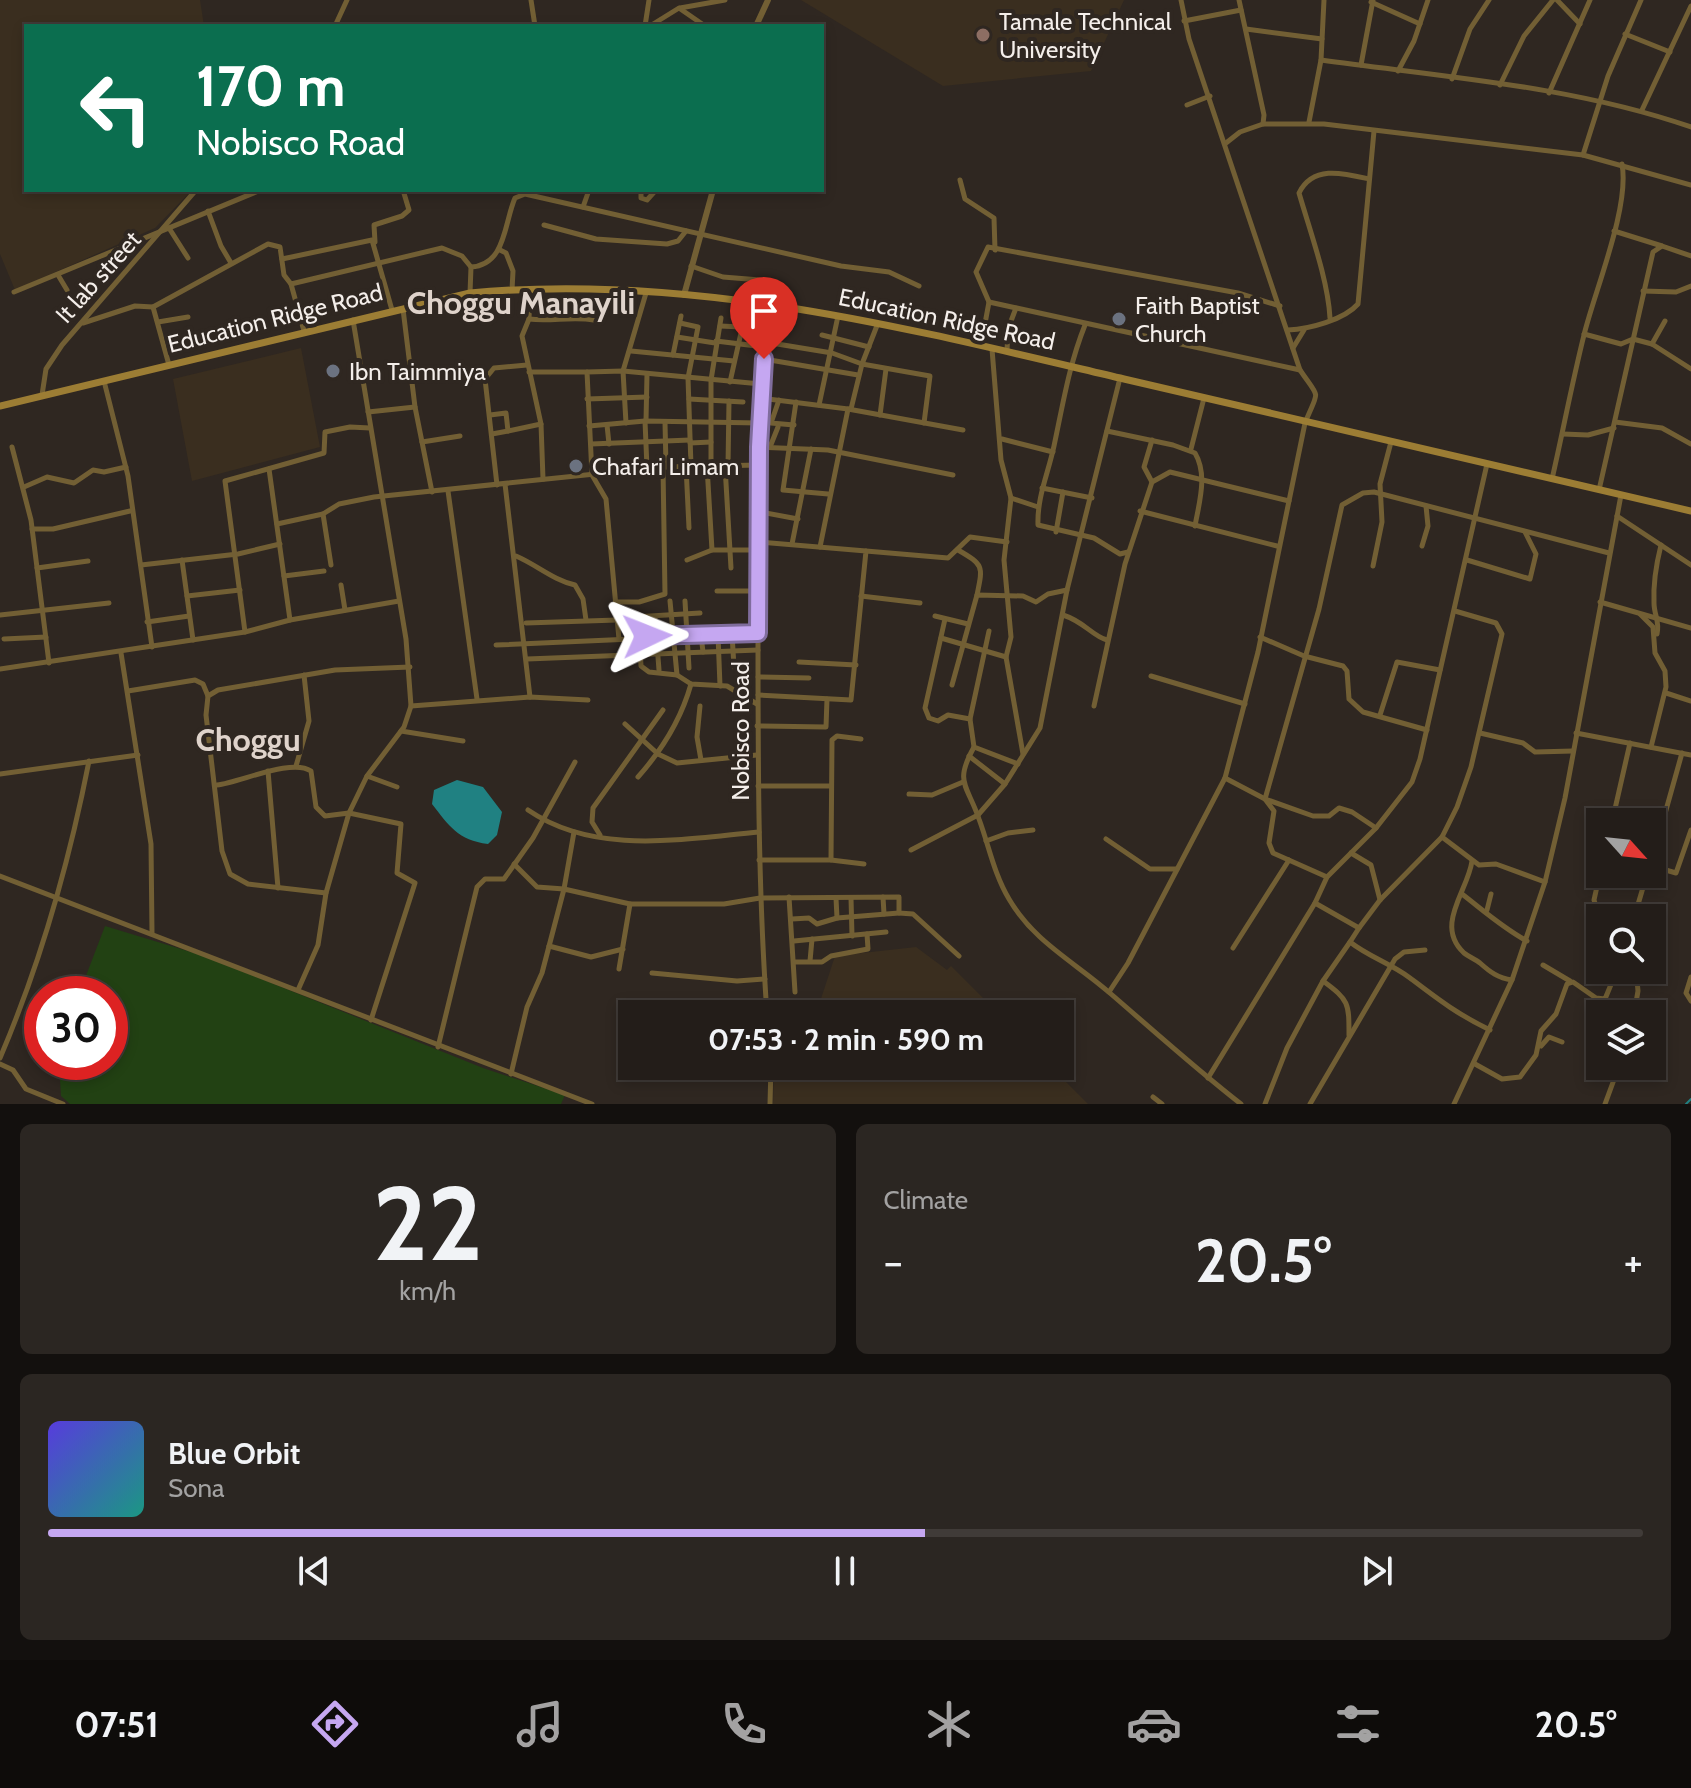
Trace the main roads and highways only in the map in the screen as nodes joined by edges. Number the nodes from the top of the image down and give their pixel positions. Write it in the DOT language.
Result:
graph roads {
  1 [pos="0,406"];
  2 [pos="1691,511"];
  1 -- 2 [label="main road, Education Ridge Road"];
}
